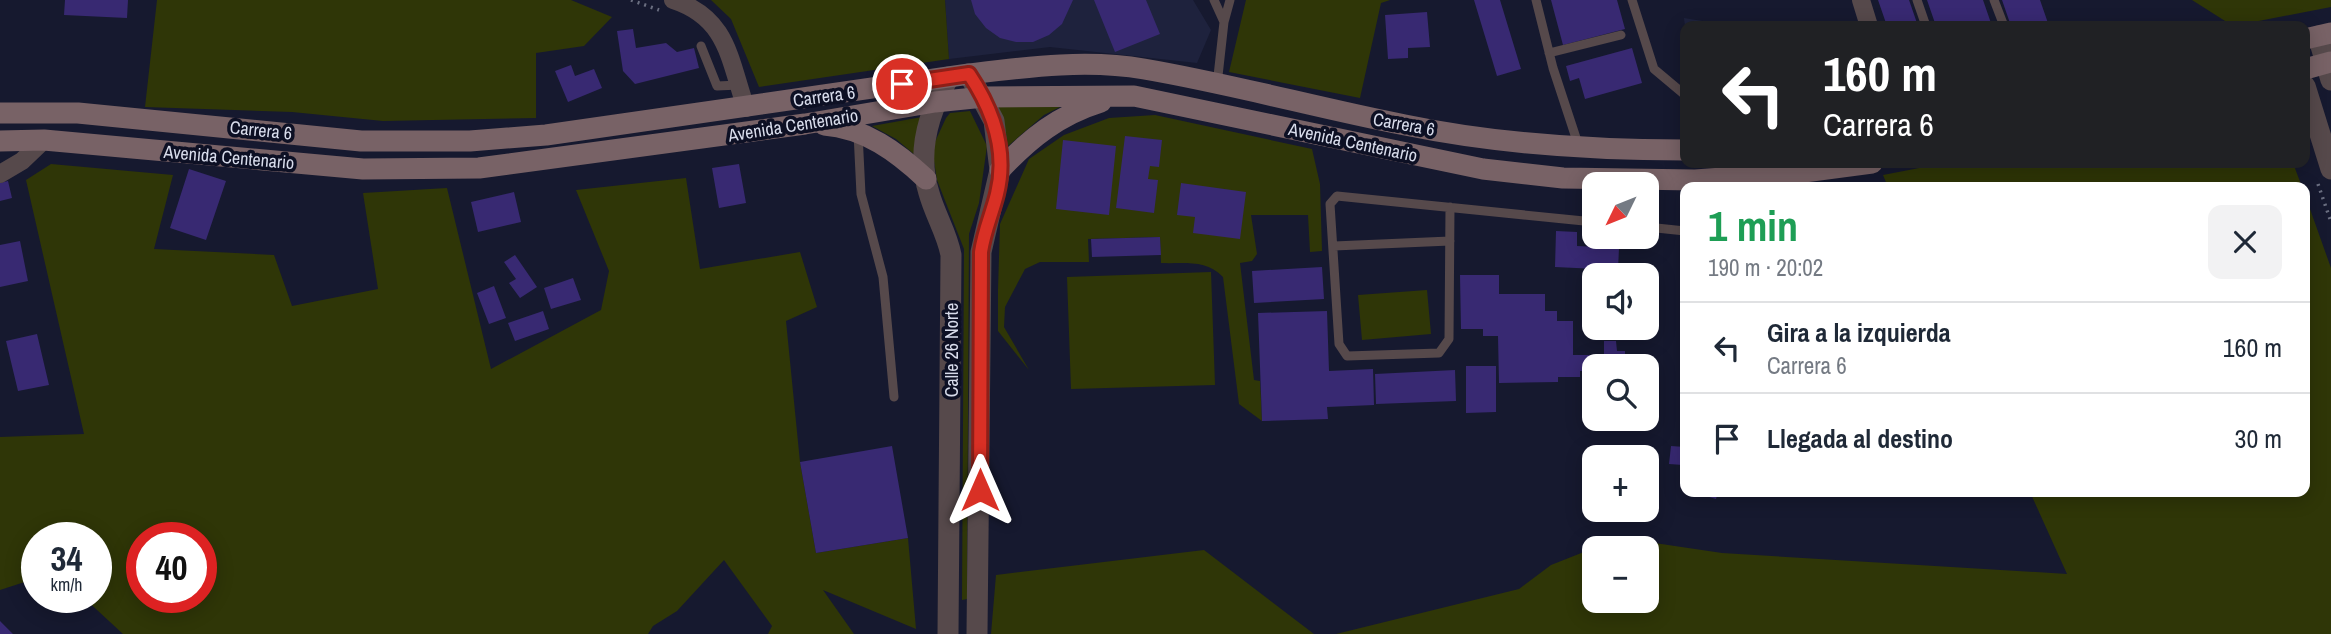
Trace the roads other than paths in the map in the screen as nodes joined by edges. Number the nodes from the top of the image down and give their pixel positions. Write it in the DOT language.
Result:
graph roads {
  1 [pos="673,0"];
  2 [pos="1214,0"];
  3 [pos="1230,0"];
  4 [pos="1536,0"];
  5 [pos="1632,0"];
  6 [pos="1861,0"];
  7 [pos="1917,0"];
  8 [pos="1994,0"];
  9 [pos="1867,21"];
  10 [pos="1924,21"];
  11 [pos="2002,21"];
  12 [pos="1224,22"];
  13 [pos="1621,35"];
  14 [pos="2318,36"];
  15 [pos="701,46"];
  16 [pos="1549,53"];
  17 [pos="2323,69"];
  18 [pos="959,76"];
  19 [pos="739,85"];
  20 [pos="1217,85"];
  21 [pos="1680,92"];
  22 [pos="1134,96"];
  23 [pos="984,97"];
  24 [pos="935,102"];
  25 [pos="2310,102"];
  26 [pos="746,108"];
  27 [pos="0,114"];
  28 [pos="805,124"];
  29 [pos="858,132"];
  30 [pos="44,140"];
  31 [pos="0,141"];
  32 [pos="1580,149"];
  33 [pos="1680,150"];
  34 [pos="1837,168"];
  35 [pos="2331,169"];
  36 [pos="1000,170"];
  37 [pos="0,174"];
  38 [pos="1695,177"];
  39 [pos="926,179"];
  40 [pos="1739,182"];
  41 [pos="1450,207"];
  42 [pos="1582,221"];
  43 [pos="1659,228"];
  44 [pos="1680,230"];
  45 [pos="1450,241"];
  46 [pos="1334,246"];
  47 [pos="894,397"];
  48 [pos="948,634"];
  49 [pos="977,634"];
  1 -- 19 [label="street"];
  2 -- 12 [label="lane"];
  3 -- 12 [label="lane"];
  4 -- 16 [label="lane"];
  5 -- 21 [label="lane"];
  6 -- 9 [label="street"];
  7 -- 10 [label="lane"];
  8 -- 11 [label="lane"];
  12 -- 20 [label="lane"];
  13 -- 16 [label="lane"];
  14 -- 17 [label="street"];
  15 -- 19 [label="lane"];
  16 -- 32 [label="lane"];
  18 -- 20 [label="main road, Carrera 6"];
  18 -- 23 [label="street, Calle 26 Norte"];
  18 -- 24 [label="street, Calle 26 Norte"];
  18 -- 26 [label="main road, Carrera 6"];
  19 -- 26 [label="street"];
  20 -- 32 [label="main road, Carrera 6"];
  22 -- 23 [label="main road, Avenida Centenario"];
  22 -- 36 [label="main road"];
  22 -- 38 [label="main road, Avenida Centenario"];
  23 -- 24 [label="main road, Avenida Centenario"];
  23 -- 36 [label="street, Calle 26 Norte"];
  24 -- 28 [label="main road, Avenida Centenario"];
  24 -- 39 [label="street, Calle 26 Norte"];
  25 -- 35 [label="street"];
  26 -- 27 [label="main road, Carrera 6"];
  28 -- 29 [label="main road"];
  28 -- 30 [label="main road, Avenida Centenario"];
  29 -- 39 [label="main road"];
  29 -- 47 [label="lane"];
  30 -- 31 [label="main road, Avenida Centenario"];
  30 -- 37 [label="street"];
  32 -- 33 [label="main road, Carrera 6"];
  34 -- 40 [label="main road, Avenida Centenario"];
  36 -- 49 [label="street, Calle 26 Norte"];
  38 -- 40 [label="main road, Avenida Centenario"];
  39 -- 48 [label="street, Calle 26 Norte"];
  41 -- 42 [label="lane"];
  41 -- 45 [label="lane"];
  41 -- 46 [label="lane"];
  43 -- 44 [label="lane"];
  45 -- 46 [label="lane"];
  45 -- 46 [label="lane"];
}
